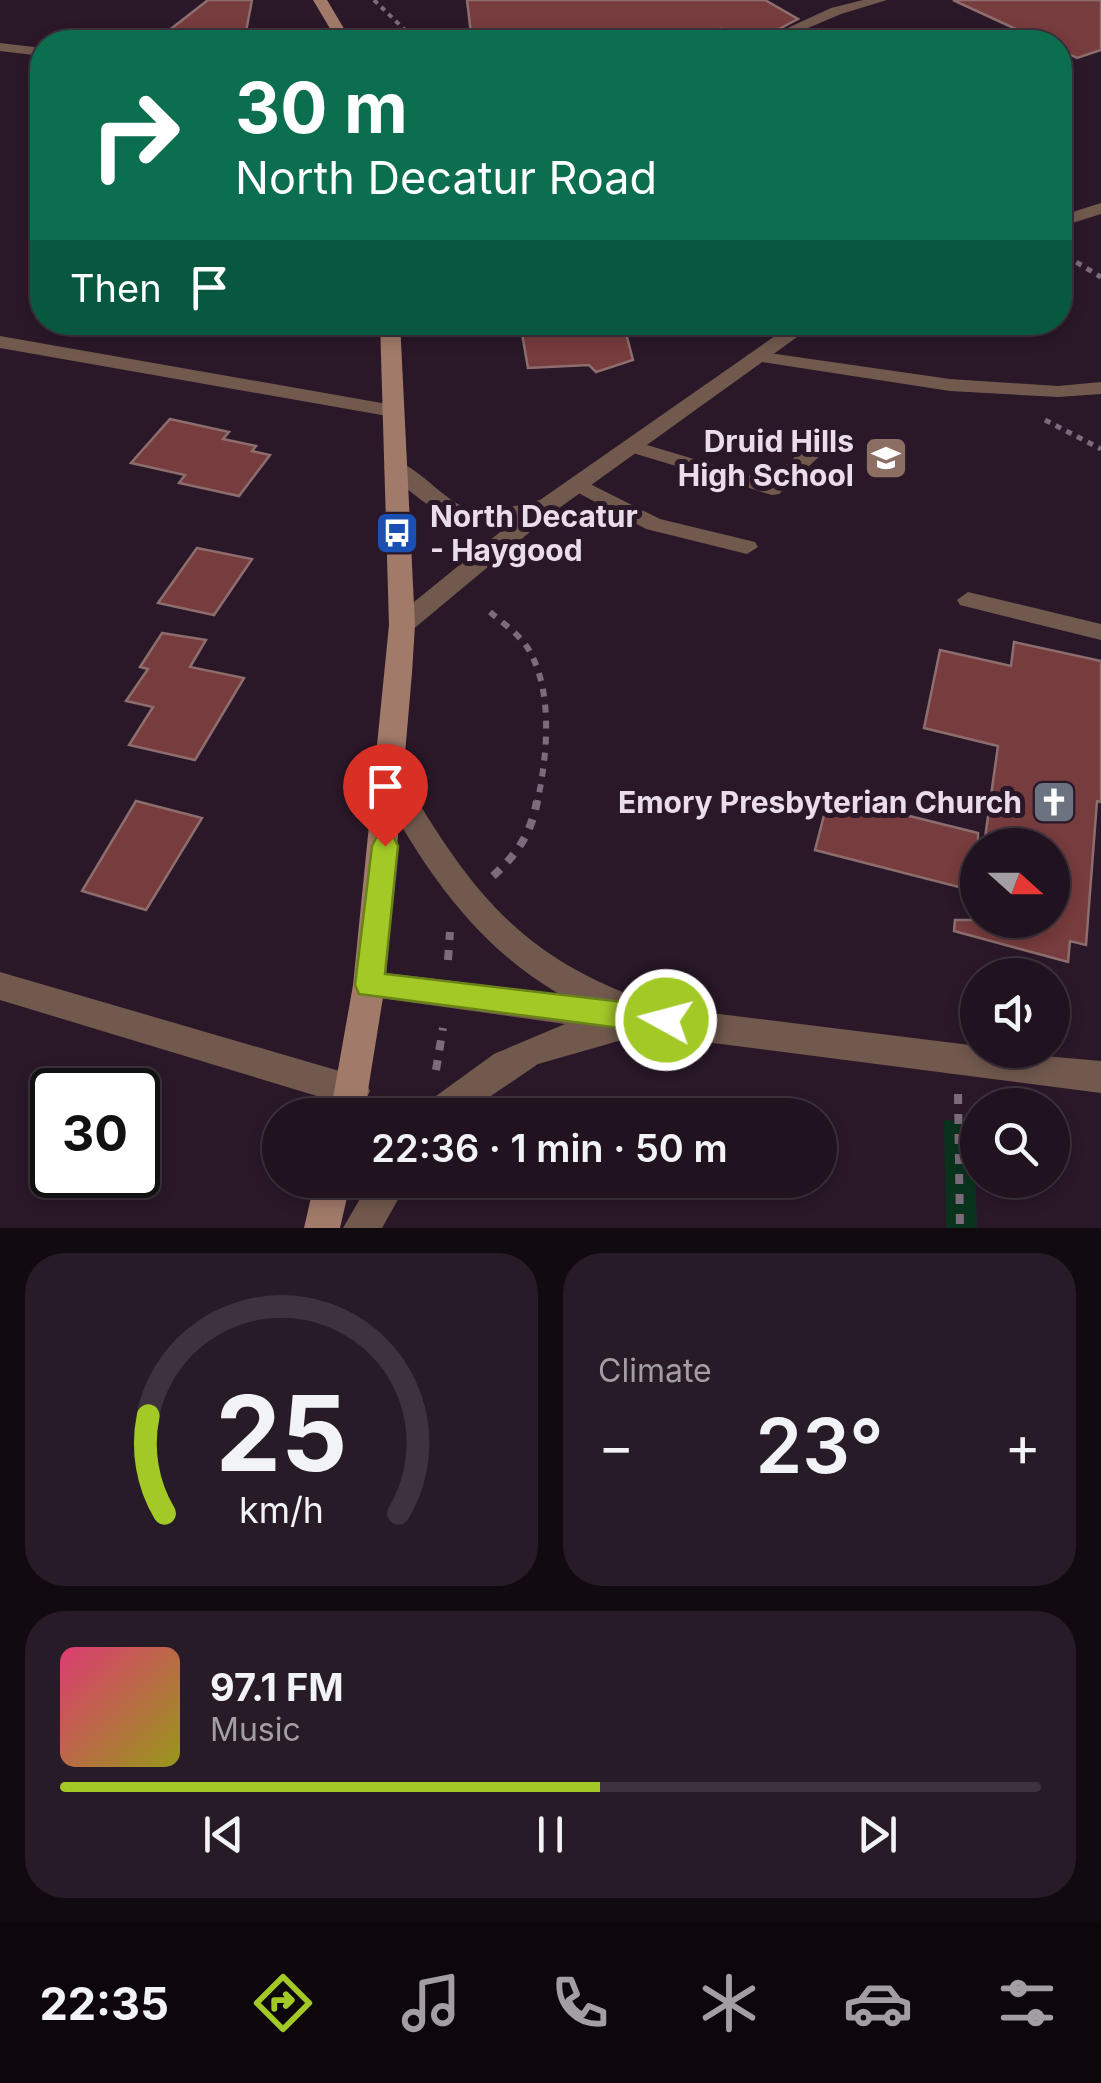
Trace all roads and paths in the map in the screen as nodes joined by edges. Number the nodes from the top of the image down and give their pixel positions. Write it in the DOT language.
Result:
graph roads {
  1 [pos="320,0"];
  2 [pos="374,0"];
  3 [pos="880,0"];
  4 [pos="337,30"];
  5 [pos="404,30"];
  6 [pos="793,30"];
  7 [pos="0,47"];
  8 [pos="30,51"];
  9 [pos="1101,208"];
  10 [pos="1072,218"];
  11 [pos="1072,260"];
  12 [pos="1101,277"];
  13 [pos="390,335"];
  14 [pos="788,335"];
  15 [pos="0,342"];
  16 [pos="755,356"];
  17 [pos="1101,388"];
  18 [pos="393,411"];
  19 [pos="1038,416"];
  20 [pos="830,436"];
  21 [pos="630,446"];
  22 [pos="1101,450"];
  23 [pos="395,467"];
  24 [pos="578,484"];
  25 [pos="547,506"];
  26 [pos="748,548"];
  27 [pos="968,600"];
  28 [pos="490,612"];
  29 [pos="1101,615"];
  30 [pos="1060,623"];
  31 [pos="402,625"];
  32 [pos="1101,632"];
  33 [pos="391,782"];
  34 [pos="458,913"];
  35 [pos="447,968"];
  36 [pos="369,985"];
  37 [pos="0,986"];
  38 [pos="666,1020"];
  39 [pos="444,1022"];
  40 [pos="958,1060"];
  41 [pos="1101,1077"];
  42 [pos="335,1098"];
  43 [pos="351,1098"];
  44 [pos="435,1098"];
  45 [pos="443,1098"];
  46 [pos="329,1198"];
  47 [pos="381,1198"];
  48 [pos="322,1228"];
  49 [pos="362,1228"];
  50 [pos="960,1228"];
  1 -- 4 [label="main road"];
  2 -- 5 [label="path"];
  3 -- 6 [label="street"];
  7 -- 8 [label="street"];
  9 -- 10 [label="street"];
  11 -- 12 [label="path"];
  13 -- 18 [label="main road"];
  14 -- 16 [label="street"];
  15 -- 18 [label="street"];
  16 -- 17 [label="lane"];
  16 -- 21 [label="street"];
  18 -- 23 [label="main road"];
  19 -- 22 [label="path"];
  20 -- 21 [label="lane"];
  21 -- 24 [label="street"];
  23 -- 25 [label="street"];
  23 -- 31 [label="main road"];
  24 -- 25 [label="street"];
  24 -- 26 [label="lane"];
  25 -- 31 [label="street"];
  27 -- 30 [label="lane"];
  28 -- 34 [label="path"];
  29 -- 30 [label="lane"];
  30 -- 32 [label="lane"];
  31 -- 33 [label="main road"];
  33 -- 34 [label="street"];
  33 -- 36 [label="main road"];
  34 -- 35 [label="path"];
  34 -- 38 [label="street"];
  36 -- 38 [label="street"];
  36 -- 43 [label="main road"];
  37 -- 42 [label="street"];
  38 -- 40 [label="street"];
  38 -- 45 [label="street"];
  39 -- 44 [label="path"];
  40 -- 41 [label="street"];
  40 -- 50 [label="path"];
  46 -- 48 [label="main road"];
  47 -- 49 [label="street"];
}
